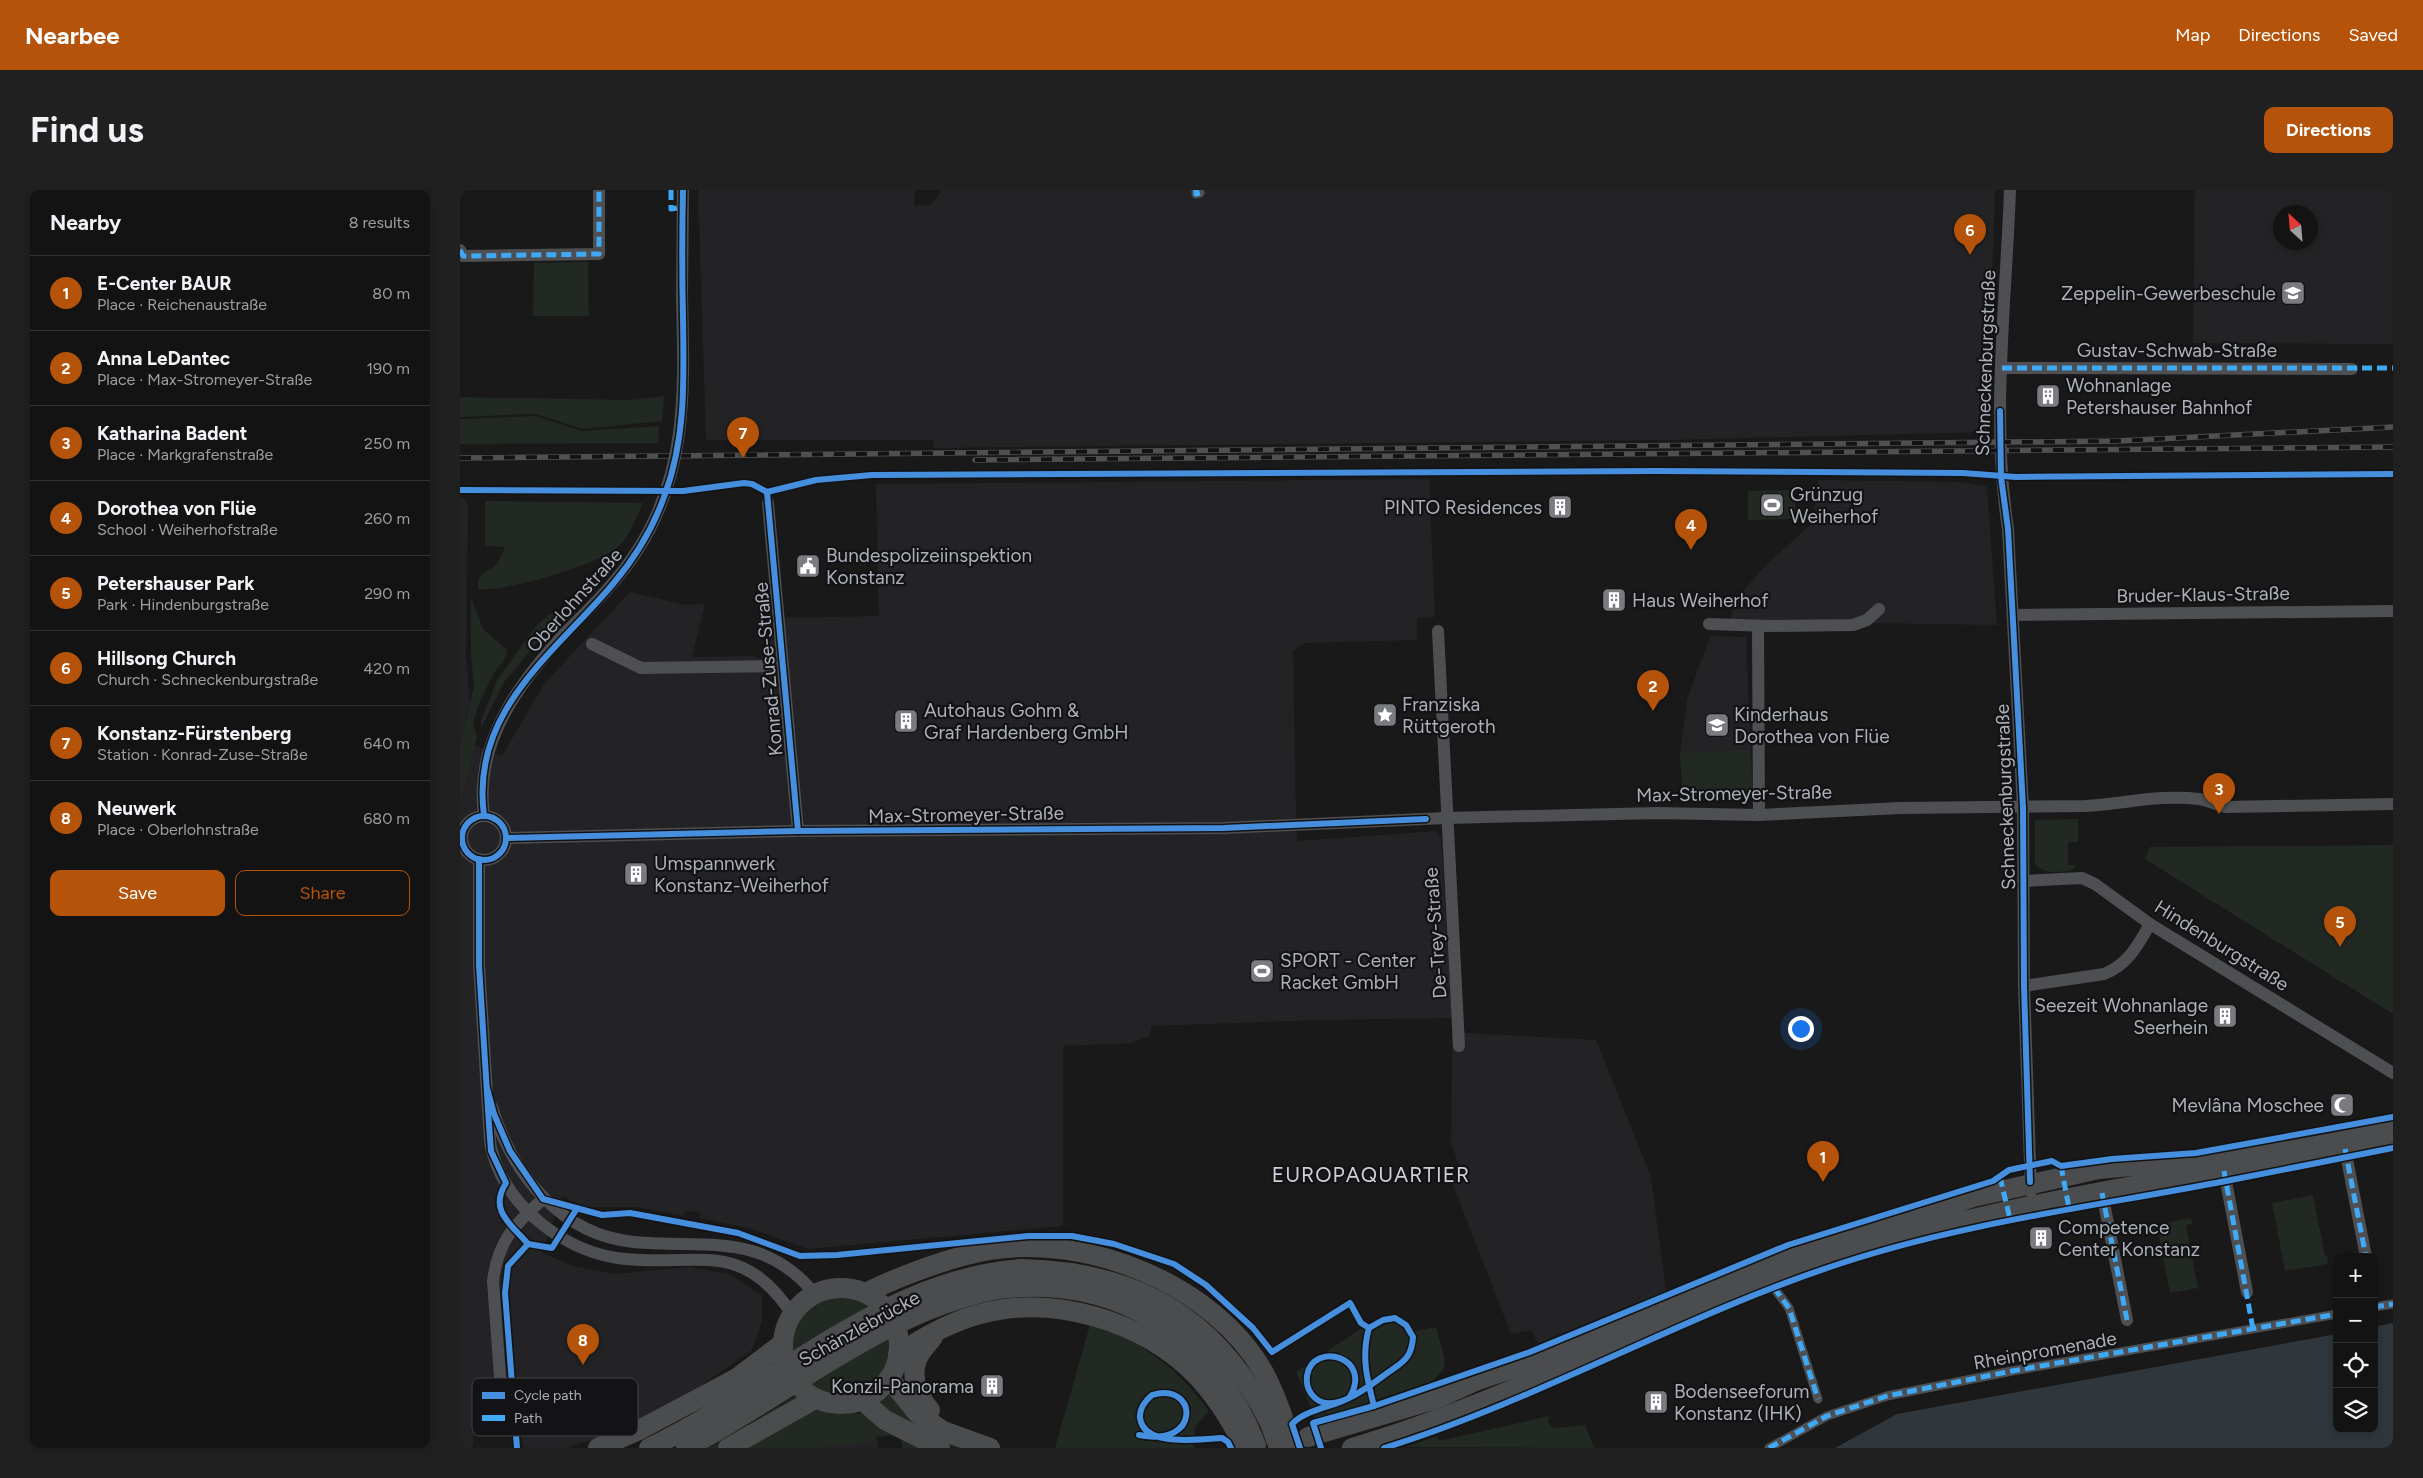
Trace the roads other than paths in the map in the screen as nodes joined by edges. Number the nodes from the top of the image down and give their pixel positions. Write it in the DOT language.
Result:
graph roads {
  1 [pos="599,190"];
  2 [pos="683,190"];
  3 [pos="2010,190"];
  4 [pos="460,250"];
  5 [pos="2002,368"];
  6 [pos="2352,369"];
  7 [pos="768,503"];
  8 [pos="1879,610"];
  9 [pos="2393,611"];
  10 [pos="2013,615"];
  11 [pos="1708,624"];
  12 [pos="1758,626"];
  13 [pos="1438,631"];
  14 [pos="592,644"];
  15 [pos="783,666"];
  16 [pos="2393,804"];
  17 [pos="2023,807"];
  18 [pos="1759,815"];
  19 [pos="484,816"];
  20 [pos="1446,818"];
  21 [pos="798,831"];
  22 [pos="461,837"];
  23 [pos="506,838"];
  24 [pos="480,859"];
  25 [pos="2024,881"];
  26 [pos="2150,924"];
  27 [pos="2024,986"];
  28 [pos="1459,1046"];
  29 [pos="2393,1073"];
  30 [pos="487,1088"];
  31 [pos="2393,1123"];
  32 [pos="2393,1139"];
  33 [pos="2345,1149"];
  34 [pos="2112,1167"];
  35 [pos="2224,1171"];
  36 [pos="2030,1182"];
  37 [pos="2102,1193"];
  38 [pos="543,1199"];
  39 [pos="2031,1206"];
  40 [pos="528,1213"];
  41 [pos="2365,1253"];
  42 [pos="1774,1288"];
  43 [pos="2247,1292"];
  44 [pos="865,1293"];
  45 [pos="815,1294"];
  46 [pos="2393,1304"];
  47 [pos="2378,1306"];
  48 [pos="792,1314"];
  49 [pos="2333,1315"];
  50 [pos="2127,1320"];
  51 [pos="939,1330"];
  52 [pos="782,1344"];
  53 [pos="898,1354"];
  54 [pos="500,1378"];
  55 [pos="889,1378"];
  56 [pos="815,1399"];
  57 [pos="1818,1399"];
  58 [pos="862,1400"];
  59 [pos="935,1426"];
  60 [pos="638,1431"];
  61 [pos="626,1436"];
  62 [pos="1304,1442"];
  63 [pos="598,1448"];
  64 [pos="649,1448"];
  65 [pos="686,1448"];
  66 [pos="728,1448"];
  67 [pos="940,1448"];
  68 [pos="990,1448"];
  69 [pos="1245,1448"];
  70 [pos="1257,1448"];
  71 [pos="1279,1448"];
  72 [pos="1352,1448"];
  73 [pos="1769,1448"];
  1 -- 4 [label="street"];
  2 -- 19 [label="street, Oberlohnstraße, bridge"];
  3 -- 5 [label="street, Schneckenburgstraße"];
  5 -- 6 [label="street, Gustav-Schwab-Straße"];
  5 -- 10 [label="street, Schneckenburgstraße"];
  7 -- 15 [label="street, Konrad-Zuse-Straße"];
  8 -- 12 [label="street"];
  9 -- 10 [label="street, Bruder-Klaus-Straße"];
  10 -- 17 [label="street, Schneckenburgstraße"];
  11 -- 12 [label="street"];
  12 -- 18 [label="street"];
  13 -- 20 [label="street"];
  14 -- 15 [label="street, Konrad-Zuse-Straße"];
  15 -- 21 [label="street, Konrad-Zuse-Straße"];
  16 -- 17 [label="street, Max-Stromeyer-Straße"];
  17 -- 18 [label="street, Max-Stromeyer-Straße"];
  17 -- 25 [label="street, Schneckenburgstraße"];
  18 -- 20 [label="street, Max-Stromeyer-Straße"];
  19 -- 22 [label="street"];
  19 -- 23 [label="street"];
  20 -- 21 [label="street, Max-Stromeyer-Straße"];
  20 -- 28 [label="street, De-Trey-Straße"];
  21 -- 23 [label="street, Max-Stromeyer-Straße"];
  22 -- 24 [label="street"];
  23 -- 24 [label="street"];
  24 -- 30 [label="street"];
  25 -- 26 [label="street, Hindenburgstraße"];
  25 -- 27 [label="street, Schneckenburgstraße"];
  26 -- 27 [label="street"];
  26 -- 29 [label="street, Hindenburgstraße"];
  27 -- 36 [label="street, Schneckenburgstraße"];
  30 -- 38 [label="street"];
  30 -- 40 [label="street"];
  31 -- 34 [label="main road"];
  32 -- 33 [label="main road"];
  33 -- 35 [label="main road"];
  33 -- 41 [label="street"];
  34 -- 36 [label="main road"];
  34 -- 37 [label="main road"];
  35 -- 37 [label="main road"];
  35 -- 43 [label="street"];
  36 -- 39 [label="street, Schneckenburgstraße"];
  36 -- 62 [label="main road"];
  37 -- 39 [label="main road"];
  37 -- 50 [label="street"];
  38 -- 40 [label="street"];
  38 -- 45 [label="street"];
  39 -- 72 [label="main road"];
  40 -- 48 [label="street"];
  40 -- 54 [label="street"];
  42 -- 57 [label="street"];
  44 -- 45 [label="main road"];
  44 -- 53 [label="main road"];
  44 -- 62 [label="main road, bridge"];
  45 -- 48 [label="main road"];
  46 -- 47 [label="street"];
  48 -- 52 [label="main road"];
  49 -- 73 [label="street, Rheinpromenade"];
  51 -- 53 [label="main road"];
  51 -- 59 [label="main road"];
  51 -- 69 [label="main road"];
  52 -- 56 [label="main road"];
  52 -- 60 [label="main road"];
  53 -- 55 [label="main road"];
  55 -- 58 [label="main road"];
  55 -- 59 [label="main road"];
  56 -- 58 [label="main road"];
  56 -- 66 [label="main road"];
  58 -- 67 [label="main road"];
  59 -- 68 [label="main road"];
  61 -- 63 [label="main road"];
  64 -- 71 [label="main road, Schänzlebrücke, bridge"];
  65 -- 70 [label="main road, Schänzlebrücke, bridge"];
}
